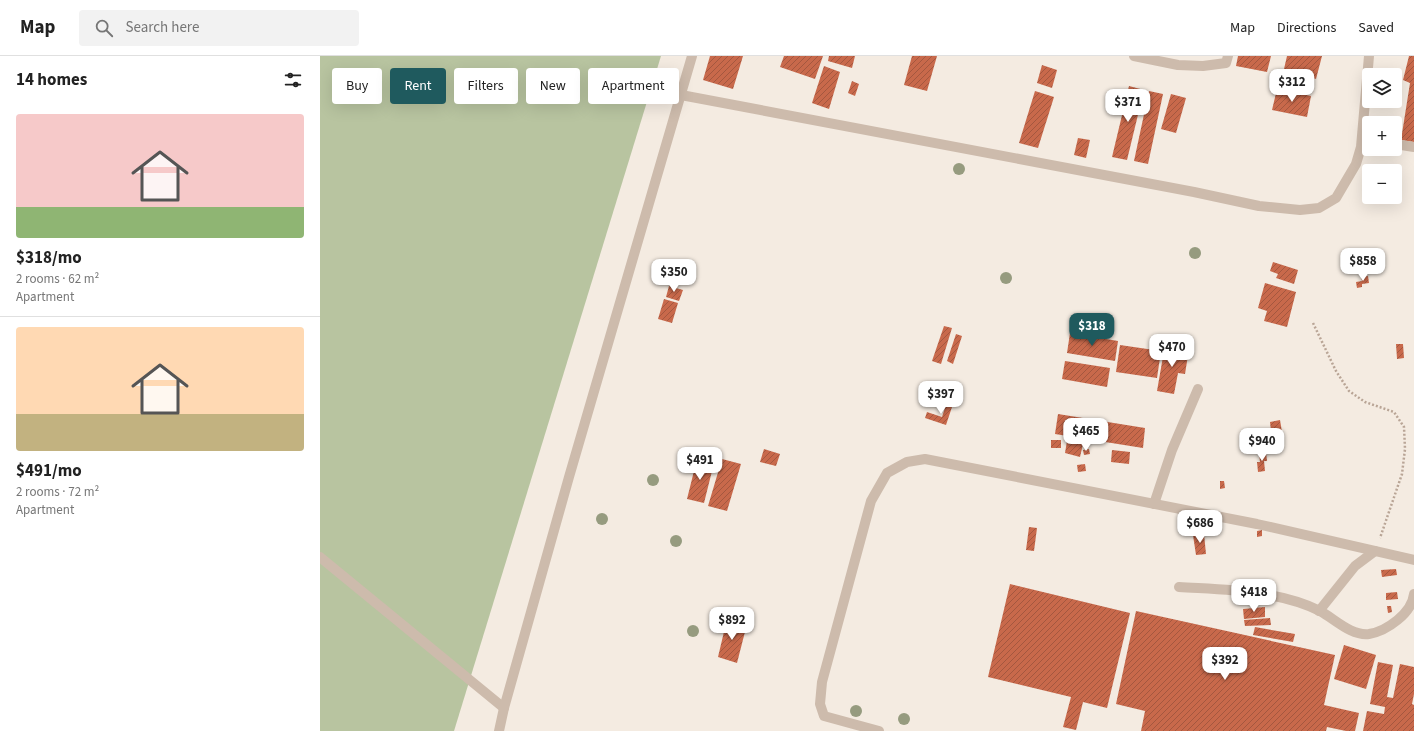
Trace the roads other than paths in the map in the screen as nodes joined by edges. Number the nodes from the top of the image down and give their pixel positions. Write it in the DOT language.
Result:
graph roads {
  1 [pos="692,56"];
  2 [pos="1134,56"];
  3 [pos="1228,56"];
  4 [pos="1369,56"];
  5 [pos="681,95"];
  6 [pos="1366,116"];
  7 [pos="1402,145"];
  8 [pos="1414,147"];
  9 [pos="1362,152"];
  10 [pos="1198,389"];
  11 [pos="1154,504"];
  12 [pos="1375,551"];
  13 [pos="320,557"];
  14 [pos="1414,560"];
  15 [pos="1179,587"];
  16 [pos="1414,594"];
  17 [pos="1319,611"];
  18 [pos="504,708"];
  19 [pos="499,731"];
  20 [pos="879,731"];
  1 -- 5 [label="street"];
  2 -- 3 [label="street"];
  4 -- 6 [label="street"];
  5 -- 9 [label="street"];
  5 -- 18 [label="street"];
  7 -- 8 [label="street"];
  10 -- 11 [label="street"];
  11 -- 12 [label="street"];
  11 -- 20 [label="street"];
  12 -- 14 [label="street"];
  12 -- 17 [label="street"];
  13 -- 18 [label="street"];
  15 -- 17 [label="street"];
  16 -- 17 [label="street"];
  18 -- 19 [label="street"];
}
